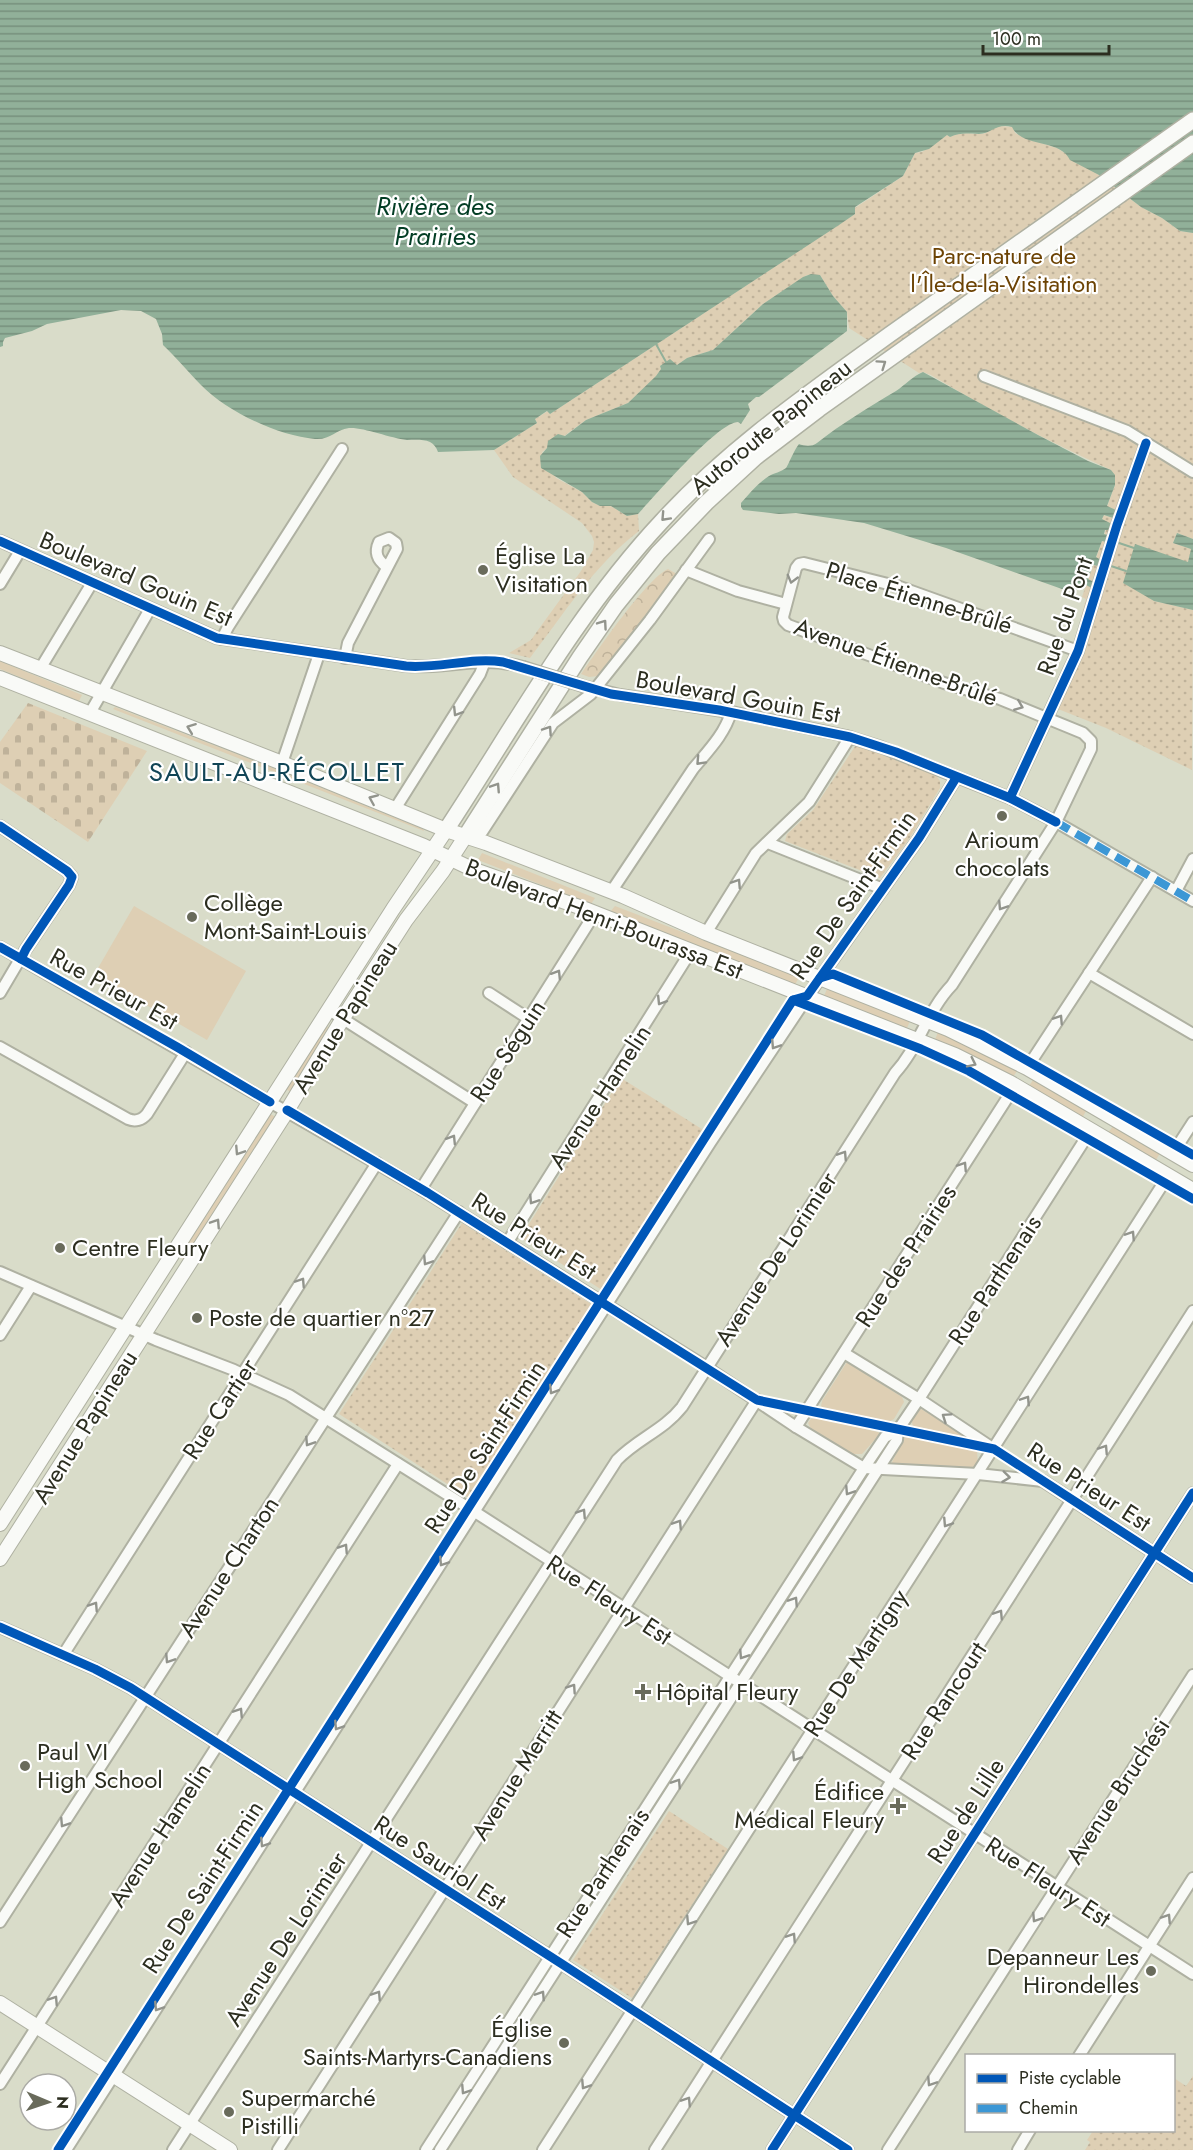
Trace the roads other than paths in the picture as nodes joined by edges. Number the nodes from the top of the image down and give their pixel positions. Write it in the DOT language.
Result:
graph roads {
  1 [pos="1193,120"];
  2 [pos="1193,143"];
  3 [pos="984,376"];
  4 [pos="1146,443"];
  5 [pos="342,449"];
  6 [pos="1193,472"];
  7 [pos="709,539"];
  8 [pos="0,542"];
  9 [pos="20,551"];
  10 [pos="387,567"];
  11 [pos="686,570"];
  12 [pos="92,583"];
  13 [pos="0,584"];
  14 [pos="786,604"];
  15 [pos="150,609"];
  16 [pos="222,639"];
  17 [pos="1078,651"];
  18 [pos="0,653"];
  19 [pos="319,654"];
  20 [pos="345,658"];
  21 [pos="485,661"];
  22 [pos="40,669"];
  23 [pos="0,678"];
  24 [pos="589,688"];
  25 [pos="102,693"];
  26 [pos="731,712"];
  27 [pos="90,713"];
  28 [pos="1048,719"];
  29 [pos="850,737"];
  30 [pos="1089,737"];
  31 [pos="282,763"];
  32 [pos="956,778"];
  33 [pos="1010,798"];
  34 [pos="395,809"];
  35 [pos="1056,822"];
  36 [pos="0,826"];
  37 [pos="446,830"];
  38 [pos="465,837"];
  39 [pos="768,843"];
  40 [pos="432,850"];
  41 [pos="1193,859"];
  42 [pos="450,860"];
  43 [pos="1152,877"];
  44 [pos="883,889"];
  45 [pos="1176,891"];
  46 [pos="611,892"];
  47 [pos="1193,901"];
  48 [pos="595,913"];
  49 [pos="706,933"];
  50 [pos="0,947"];
  51 [pos="692,951"];
  52 [pos="21,959"];
  53 [pos="1089,973"];
  54 [pos="820,978"];
  55 [pos="0,993"];
  56 [pos="489,993"];
  57 [pos="807,996"];
  58 [pos="329,1010"];
  59 [pos="342,1018"];
  60 [pos="530,1019"];
  61 [pos="927,1020"];
  62 [pos="1193,1034"];
  63 [pos="918,1040"];
  64 [pos="0,1047"];
  65 [pos="186,1052"];
  66 [pos="1027,1068"];
  67 [pos="1015,1086"];
  68 [pos="270,1102"];
  69 [pos="475,1103"];
  70 [pos="287,1110"];
  71 [pos="1193,1122"];
  72 [pos="1091,1130"];
  73 [pos="1173,1153"];
  74 [pos="377,1163"];
  75 [pos="1193,1165"];
  76 [pos="1168,1176"];
  77 [pos="421,1189"];
  78 [pos="1193,1190"];
  79 [pos="459,1212"];
  80 [pos="507,1243"];
  81 [pos="0,1272"];
  82 [pos="31,1286"];
  83 [pos="607,1305"];
  84 [pos="1193,1311"];
  85 [pos="127,1326"];
  86 [pos="144,1334"];
  87 [pos="0,1335"];
  88 [pos="844,1353"];
  89 [pos="706,1368"];
  90 [pos="243,1374"];
  91 [pos="919,1399"];
  92 [pos="757,1400"];
  93 [pos="325,1417"];
  94 [pos="796,1427"];
  95 [pos="898,1430"];
  96 [pos="994,1449"];
  97 [pos="398,1464"];
  98 [pos="864,1468"];
  99 [pos="879,1468"];
  100 [pos="978,1474"];
  101 [pos="1193,1493"];
  102 [pos="1072,1500"];
  103 [pos="475,1512"];
  104 [pos="0,1524"];
  105 [pos="1154,1553"];
  106 [pos="0,1559"];
  107 [pos="550,1562"];
  108 [pos="1193,1578"];
  109 [pos="624,1609"];
  110 [pos="0,1627"];
  111 [pos="63,1655"];
  112 [pos="1193,1675"];
  113 [pos="729,1677"];
  114 [pos="740,1684"];
  115 [pos="145,1697"];
  116 [pos="708,1711"];
  117 [pos="719,1718"];
  118 [pos="813,1730"];
  119 [pos="219,1744"];
  120 [pos="683,1748"];
  121 [pos="695,1755"];
  122 [pos="892,1781"];
  123 [pos="295,1794"];
  124 [pos="974,1834"];
  125 [pos="371,1842"];
  126 [pos="1193,1878"];
  127 [pos="1056,1887"];
  128 [pos="445,1889"];
  129 [pos="0,1922"];
  130 [pos="1149,1946"];
  131 [pos="550,1956"];
  132 [pos="562,1964"];
  133 [pos="1193,1974"];
  134 [pos="0,2002"];
  135 [pos="633,2010"];
  136 [pos="38,2026"];
  137 [pos="1080,2054"];
  138 [pos="712,2061"];
  139 [pos="114,2076"];
  140 [pos="0,2084"];
  141 [pos="794,2115"];
  142 [pos="190,2124"];
  143 [pos="1029,2132"];
  144 [pos="66,2150"];
  145 [pos="173,2150"];
  146 [pos="230,2150"];
  147 [pos="278,2150"];
  148 [pos="426,2150"];
  149 [pos="440,2150"];
  150 [pos="543,2150"];
  151 [pos="655,2150"];
  152 [pos="772,2150"];
  153 [pos="849,2150"];
  154 [pos="888,2150"];
  155 [pos="1018,2150"];
  1 -- 37 [label="highway, Autoroute Papineau, one-way"];
  38 -- 2 [label="highway, Autoroute Papineau, one-way"];
  3 -- 4 [label="street"];
  4 -- 6 [label="street"];
  4 -- 17 [label="street, Rue du Pont"];
  5 -- 16 [label="street"];
  7 -- 11 [label="street, Avenue Papineau"];
  8 -- 9 [label="street, Boulevard Gouin Est"];
  9 -- 12 [label="street, Boulevard Gouin Est"];
  9 -- 13 [label="street"];
  10 -- 20 [label="street"];
  11 -- 14 [label="street, Avenue Étienne-Brûlé"];
  11 -- 24 [label="street, Avenue Papineau"];
  12 -- 15 [label="street, Boulevard Gouin Est"];
  12 -- 22 [label="street"];
  17 -- 14 [label="street, Place Étienne-Brûlé, one-way"];
  14 -- 28 [label="street, Avenue Étienne-Brûlé, one-way"];
  15 -- 16 [label="street, Boulevard Gouin Est"];
  15 -- 25 [label="street"];
  16 -- 19 [label="street, Boulevard Gouin Est"];
  17 -- 28 [label="street, Rue du Pont"];
  18 -- 22 [label="main road, Boulevard Henri-Bourassa Est"];
  19 -- 20 [label="street, Boulevard Gouin Est"];
  19 -- 31 [label="street"];
  20 -- 21 [label="street, Boulevard Gouin Est"];
  21 -- 24 [label="street, Boulevard Gouin Est, bridge"];
  21 -- 34 [label="street, one-way"];
  22 -- 25 [label="main road, Boulevard Henri-Bourassa Est"];
  23 -- 27 [label="main road, Boulevard Henri-Bourassa Est"];
  24 -- 26 [label="street, Boulevard Gouin Est"];
  38 -- 24 [label="street, Avenue Papineau, one-way"];
  25 -- 27 [label="street"];
  31 -- 25 [label="main road, Boulevard Henri-Bourassa Est, one-way"];
  26 -- 29 [label="street, Boulevard Gouin Est"];
  26 -- 46 [label="street, one-way"];
  27 -- 40 [label="main road, Boulevard Henri-Bourassa Est"];
  28 -- 30 [label="street, Avenue Étienne-Brûlé"];
  28 -- 33 [label="street, Rue du Pont"];
  29 -- 32 [label="street, Boulevard Gouin Est"];
  29 -- 39 [label="street"];
  30 -- 35 [label="street, Avenue De Lorimier"];
  34 -- 31 [label="main road, Boulevard Henri-Bourassa Est, one-way"];
  32 -- 33 [label="street, Boulevard Gouin Est"];
  32 -- 44 [label="street, Rue De Saint-Firmin"];
  33 -- 35 [label="street, Boulevard Gouin Est"];
  34 -- 37 [label="main road, Boulevard Henri-Bourassa Est"];
  35 -- 43 [label="street, Boulevard Gouin Est"];
  35 -- 61 [label="street, Avenue De Lorimier, one-way"];
  36 -- 52 [label="street"];
  37 -- 38 [label="main road, Boulevard Henri-Bourassa Est"];
  37 -- 40 [label="main road, Avenue Papineau"];
  38 -- 42 [label="main road, Avenue Papineau"];
  38 -- 46 [label="main road, Boulevard Henri-Bourassa Est"];
  39 -- 44 [label="street"];
  49 -- 39 [label="street, one-way"];
  40 -- 42 [label="main road, Boulevard Henri-Bourassa Est"];
  40 -- 58 [label="main road, Avenue Papineau"];
  41 -- 45 [label="street"];
  42 -- 48 [label="main road, Boulevard Henri-Bourassa Est"];
  42 -- 59 [label="main road, Avenue Papineau"];
  43 -- 45 [label="street, Boulevard Gouin Est"];
  43 -- 53 [label="street"];
  44 -- 54 [label="street, Rue De Saint-Firmin"];
  45 -- 47 [label="street, Boulevard Gouin Est"];
  46 -- 49 [label="main road, Boulevard Henri-Bourassa Est"];
  48 -- 51 [label="main road, Boulevard Henri-Bourassa Est"];
  60 -- 48 [label="street, Rue Séguin, one-way"];
  49 -- 54 [label="main road, Boulevard Henri-Bourassa Est"];
  50 -- 52 [label="street, Rue Prieur Est"];
  51 -- 57 [label="main road, Boulevard Henri-Bourassa Est"];
  51 -- 80 [label="street, Avenue Hamelin, one-way"];
  52 -- 55 [label="street"];
  52 -- 65 [label="street, Rue Prieur Est"];
  53 -- 62 [label="street"];
  66 -- 53 [label="street, one-way"];
  54 -- 57 [label="street, Rue De Saint-Firmin"];
  54 -- 61 [label="main road, Boulevard Henri-Bourassa Est"];
  56 -- 60 [label="street"];
  57 -- 63 [label="main road, Boulevard Henri-Bourassa Est"];
  57 -- 83 [label="street, Rue De Saint-Firmin, one-way"];
  58 -- 59 [label="street"];
  58 -- 68 [label="main road, Avenue Papineau"];
  59 -- 69 [label="street"];
  59 -- 70 [label="main road, Avenue Papineau"];
  60 -- 69 [label="street, Rue Séguin"];
  61 -- 63 [label="street, Avenue De Lorimier"];
  61 -- 66 [label="main road, Boulevard Henri-Bourassa Est"];
  63 -- 67 [label="main road, Boulevard Henri-Bourassa Est, one-way"];
  89 -- 63 [label="street, Avenue De Lorimier, one-way"];
  64 -- 65 [label="street"];
  65 -- 68 [label="street, Rue Prieur Est"];
  66 -- 73 [label="main road, Boulevard Henri-Bourassa Est"];
  67 -- 72 [label="main road, Boulevard Henri-Bourassa Est"];
  88 -- 67 [label="street, Rue des Prairies, one-way"];
  68 -- 70 [label="street, Rue Prieur Est"];
  68 -- 85 [label="main road, Avenue Papineau, one-way"];
  77 -- 69 [label="street, Rue Séguin, one-way"];
  70 -- 74 [label="street, Rue Prieur Est"];
  86 -- 70 [label="main road, Avenue Papineau, one-way"];
  71 -- 73 [label="street"];
  72 -- 76 [label="main road, Boulevard Henri-Bourassa Est"];
  72 -- 91 [label="street, Rue Parthenais"];
  73 -- 75 [label="main road, Boulevard Henri-Bourassa Est"];
  74 -- 77 [label="street, Rue Prieur Est"];
  90 -- 74 [label="street, Rue Cartier, one-way"];
  76 -- 78 [label="main road, Boulevard Henri-Bourassa Est"];
  96 -- 76 [label="street, Rue De Martigny, one-way"];
  77 -- 79 [label="street, Rue Prieur Est"];
  79 -- 80 [label="street, Rue Prieur Est"];
  79 -- 93 [label="street, Avenue Charton, one-way"];
  80 -- 83 [label="street, Rue Prieur Est"];
  81 -- 82 [label="street, Rue Fleury Est"];
  82 -- 85 [label="street, Rue Fleury Est"];
  82 -- 87 [label="street"];
  83 -- 89 [label="street, Rue Prieur Est"];
  83 -- 103 [label="street, Rue De Saint-Firmin, one-way"];
  102 -- 84 [label="street, Rue Rancourt, one-way"];
  85 -- 86 [label="street, Rue Fleury Est"];
  85 -- 104 [label="main road, Avenue Papineau"];
  86 -- 90 [label="street, Rue Fleury Est"];
  86 -- 106 [label="main road, Avenue Papineau"];
  88 -- 91 [label="street, Rue Prieur Est"];
  88 -- 94 [label="street, Rue des Prairies"];
  89 -- 92 [label="street, Rue Prieur Est"];
  107 -- 89 [label="street, Avenue De Lorimier, one-way"];
  90 -- 93 [label="street, Rue Fleury Est"];
  111 -- 90 [label="street, Rue Cartier, one-way"];
  91 -- 95 [label="street, Rue Parthenais"];
  96 -- 91 [label="street, Rue Prieur Est, one-way"];
  92 -- 94 [label="street, Rue Prieur Est"];
  109 -- 92 [label="street, Avenue Merritt, one-way"];
  93 -- 97 [label="street, Rue Fleury Est"];
  93 -- 115 [label="street, Avenue Charton, one-way"];
  94 -- 98 [label="street, Rue Prieur Est"];
  95 -- 98 [label="street, Rue Parthenais"];
  95 -- 99 [label="street, Rue Parthenais"];
  96 -- 100 [label="street, Rue De Martigny"];
  97 -- 103 [label="street, Rue Fleury Est"];
  119 -- 97 [label="street, Avenue Hamelin, one-way"];
  98 -- 99 [label="street, Rue Prieur Est"];
  98 -- 113 [label="street, Rue Parthenais, one-way"];
  99 -- 100 [label="street, Rue Prieur Est"];
  114 -- 99 [label="street, Rue Parthenais, one-way"];
  100 -- 102 [label="street, Rue Prieur Est, one-way"];
  100 -- 118 [label="street, Rue De Martigny, one-way"];
  101 -- 105 [label="street, Rue de Lille"];
  102 -- 105 [label="street, Rue Prieur Est"];
  122 -- 102 [label="street, Rue Rancourt, one-way"];
  103 -- 107 [label="street, Rue Fleury Est"];
  103 -- 123 [label="street, Rue De Saint-Firmin, one-way"];
  105 -- 108 [label="street, Rue Prieur Est"];
  105 -- 124 [label="street, Rue de Lille"];
  107 -- 109 [label="street, Rue Fleury Est"];
  107 -- 125 [label="street, Avenue De Lorimier"];
  109 -- 113 [label="street, Rue Fleury Est"];
  128 -- 109 [label="street, Avenue Merritt, one-way"];
  110 -- 111 [label="street, Rue Sauriol Est"];
  111 -- 115 [label="street, Rue Sauriol Est"];
  112 -- 127 [label="street, Avenue Bruchési"];
  113 -- 114 [label="street, Rue Fleury Est"];
  113 -- 116 [label="street, Rue Parthenais"];
  114 -- 117 [label="street, Rue Parthenais"];
  114 -- 118 [label="street, Rue Fleury Est"];
  115 -- 119 [label="street, Rue Sauriol Est"];
  115 -- 129 [label="street, Avenue Charton, one-way"];
  116 -- 117 [label="street"];
  116 -- 120 [label="street, Rue Parthenais"];
  117 -- 121 [label="street, Rue Parthenais"];
  118 -- 122 [label="street, Rue Fleury Est"];
  118 -- 135 [label="street, Rue De Martigny, one-way"];
  119 -- 123 [label="street, Rue Sauriol Est"];
  136 -- 119 [label="street, Avenue Hamelin, one-way"];
  120 -- 121 [label="street"];
  120 -- 131 [label="street, Rue Parthenais"];
  132 -- 121 [label="street, Rue Parthenais, one-way"];
  122 -- 124 [label="street, Rue Fleury Est"];
  138 -- 122 [label="street, Rue Rancourt, one-way"];
  123 -- 125 [label="street, Rue Sauriol Est"];
  123 -- 139 [label="street, Rue De Saint-Firmin, one-way"];
  124 -- 127 [label="street, Rue Fleury Est"];
  124 -- 141 [label="street, Rue de Lille"];
  125 -- 128 [label="street, Rue Sauriol Est"];
  125 -- 142 [label="street, Avenue De Lorimier"];
  130 -- 126 [label="street, one-way"];
  127 -- 130 [label="street, Rue Fleury Est"];
  127 -- 154 [label="street, Avenue Bruchési, one-way"];
  128 -- 131 [label="street, Rue Sauriol Est"];
  147 -- 128 [label="street, Avenue Merritt, one-way"];
  130 -- 133 [label="street, Rue Fleury Est"];
  130 -- 137 [label="street"];
  131 -- 132 [label="street, Rue Sauriol Est"];
  131 -- 148 [label="street, Rue Parthenais, one-way"];
  132 -- 135 [label="street, Rue Sauriol Est"];
  149 -- 132 [label="street, Rue Parthenais, one-way"];
  134 -- 136 [label="main road"];
  135 -- 138 [label="street, Rue Sauriol Est"];
  135 -- 150 [label="street, Rue De Martigny, one-way"];
  136 -- 139 [label="main road"];
  136 -- 140 [label="street, Avenue Hamelin"];
  138 -- 141 [label="street, Rue Sauriol Est"];
  151 -- 138 [label="street, Rue Rancourt, one-way"];
  139 -- 142 [label="main road"];
  139 -- 144 [label="street, Rue De Saint-Firmin"];
  141 -- 152 [label="street, Rue de Lille"];
  141 -- 153 [label="street, Rue Sauriol Est"];
  142 -- 145 [label="street, Avenue De Lorimier"];
  142 -- 146 [label="main road"];
  143 -- 155 [label="street"];
}
